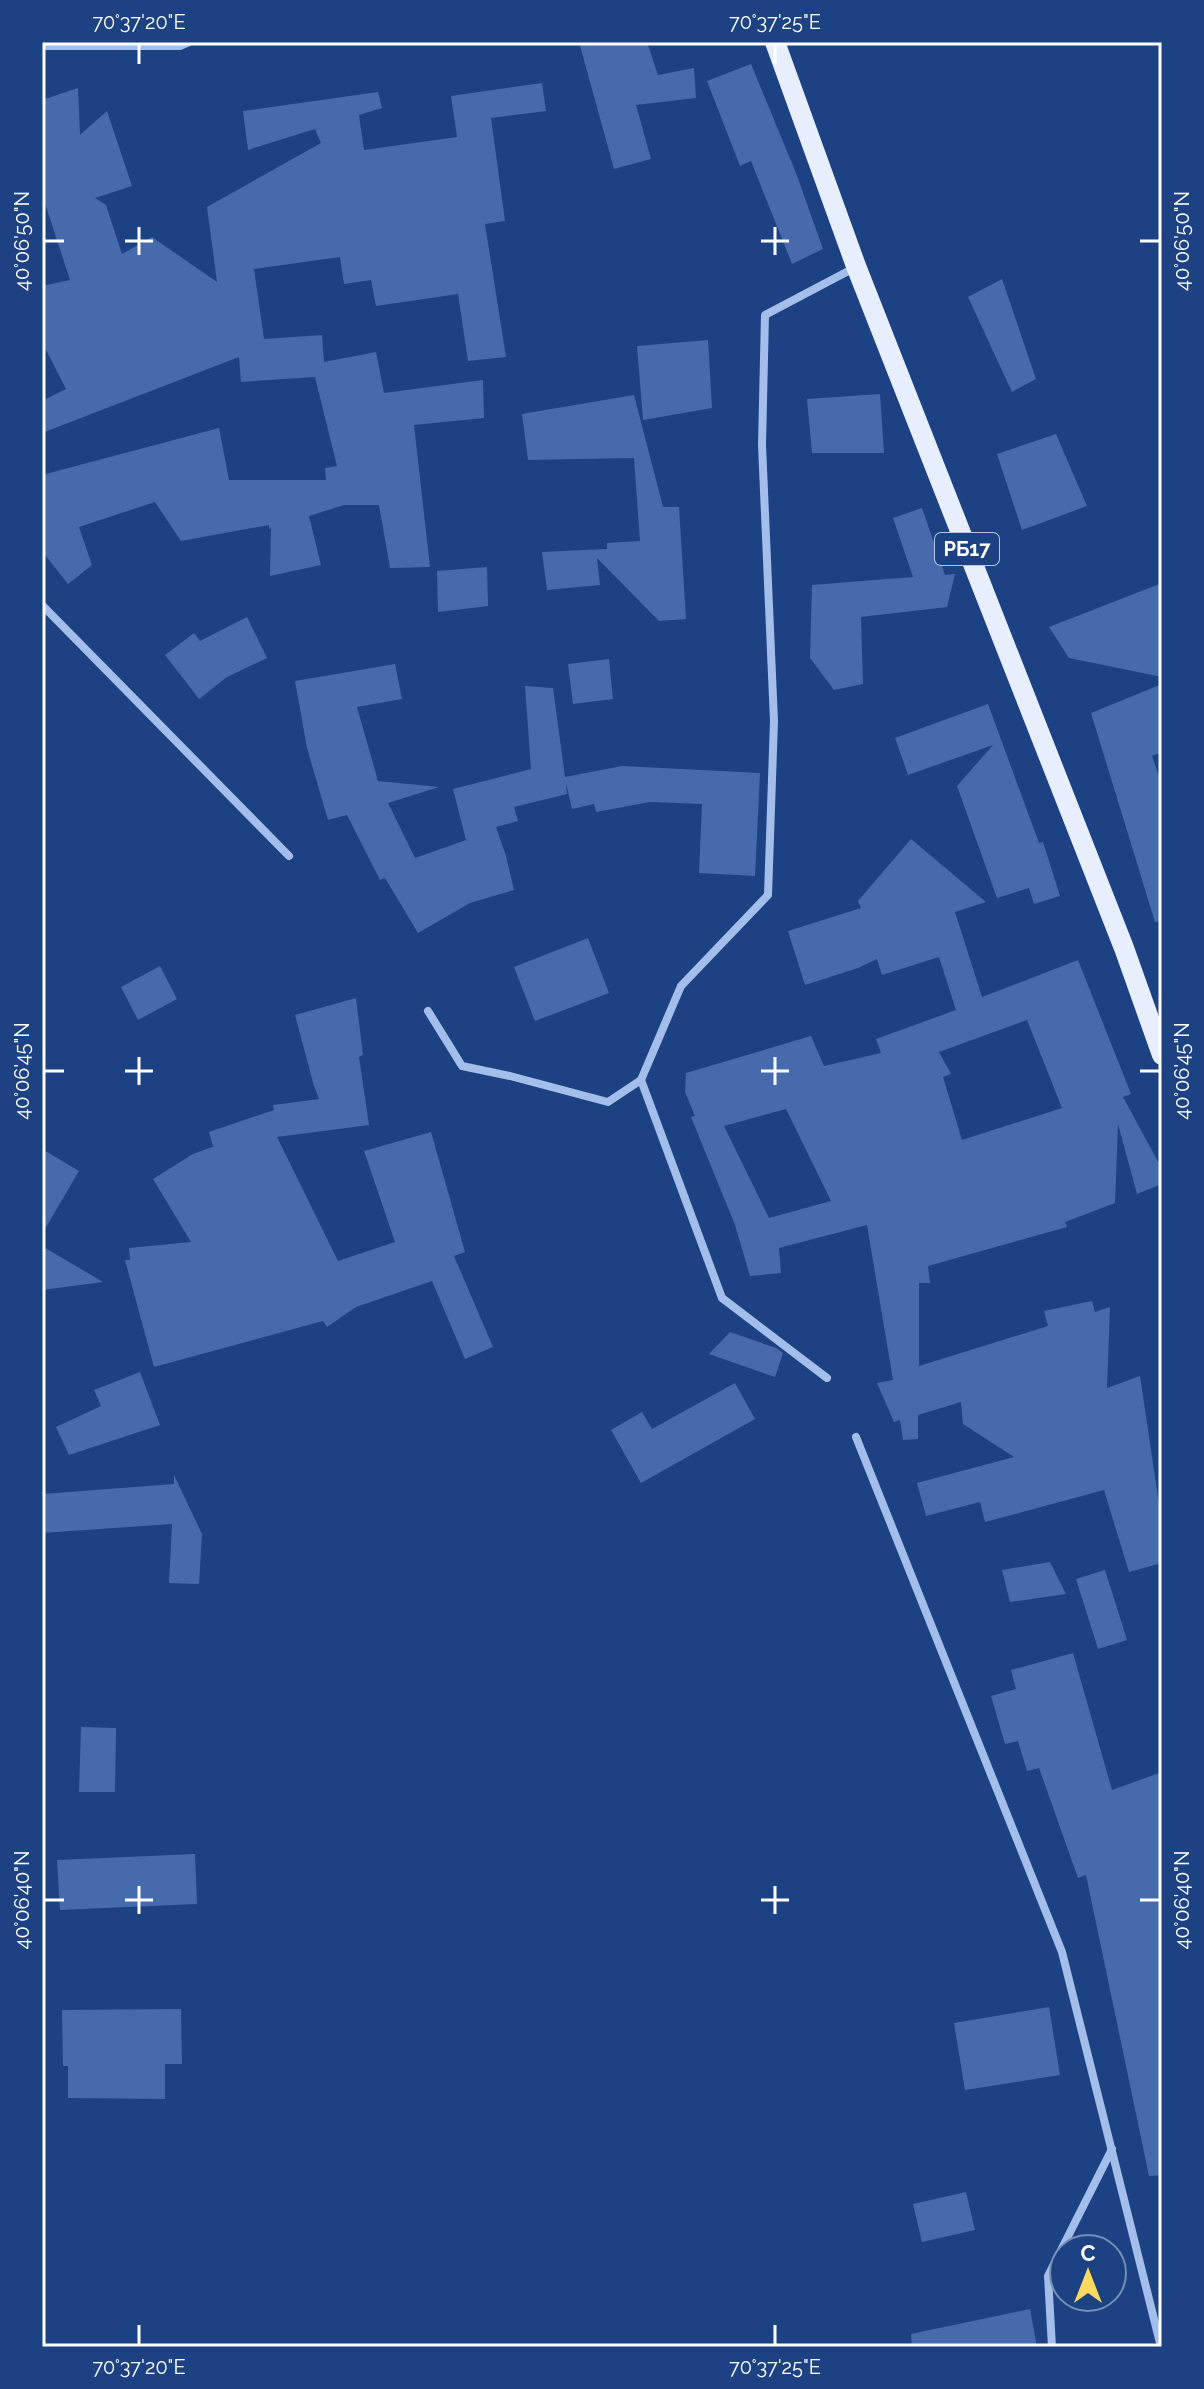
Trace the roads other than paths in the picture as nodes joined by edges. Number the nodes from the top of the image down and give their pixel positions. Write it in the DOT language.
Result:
graph roads {
  1 [pos="189,42"];
  2 [pos="775,42"];
  3 [pos="42,46"];
  4 [pos="856,266"];
  5 [pos="42,605"];
  6 [pos="289,856"];
  7 [pos="428,1011"];
  8 [pos="1162,1055"];
  9 [pos="641,1080"];
  10 [pos="827,1378"];
  11 [pos="856,1437"];
  12 [pos="1112,2149"];
  13 [pos="1052,2347"];
  14 [pos="1161,2347"];
  1 -- 3 [label="street"];
  2 -- 4 [label="main road, РБ17"];
  4 -- 8 [label="main road, РБ17"];
  4 -- 9 [label="street"];
  5 -- 6 [label="street"];
  7 -- 9 [label="street"];
  9 -- 10 [label="street"];
  11 -- 12 [label="street"];
  12 -- 13 [label="street"];
  12 -- 14 [label="street"];
}
